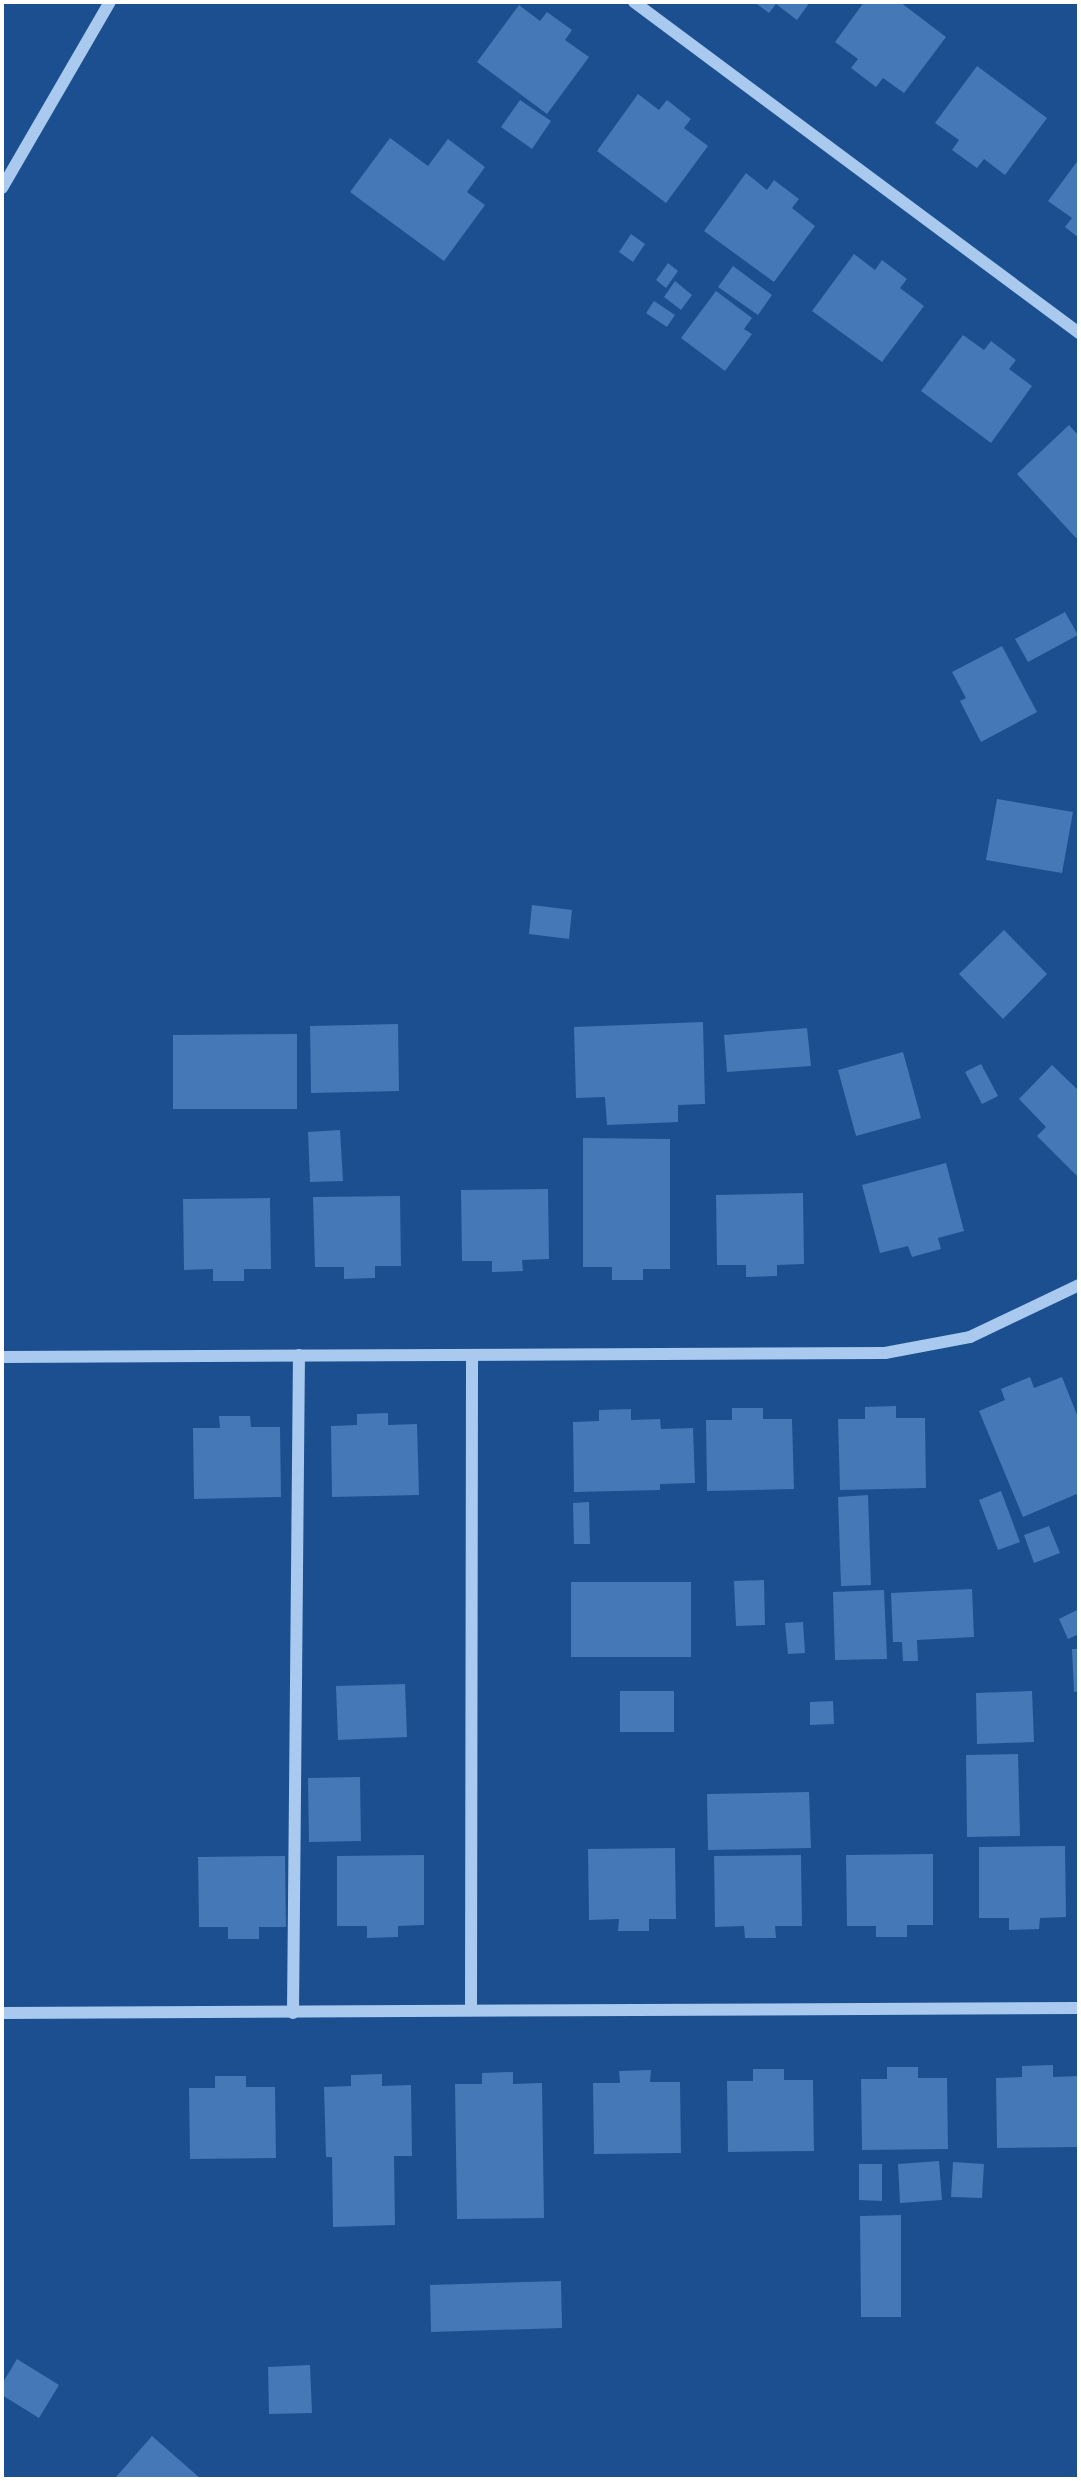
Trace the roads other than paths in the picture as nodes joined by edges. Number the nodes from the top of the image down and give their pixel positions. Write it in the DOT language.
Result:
graph roads {
  1 [pos="110,2"];
  2 [pos="634,2"];
  3 [pos="2,188"];
  4 [pos="1079,333"];
  5 [pos="1079,1284"];
  6 [pos="299,1355"];
  7 [pos="472,1355"];
  8 [pos="2,1357"];
  9 [pos="1079,2008"];
  10 [pos="471,2010"];
  11 [pos="2,2013"];
  12 [pos="293,2013"];
  1 -- 3 [label="street"];
  2 -- 4 [label="street"];
  5 -- 7 [label="street"];
  6 -- 7 [label="street"];
  6 -- 8 [label="street"];
  6 -- 12 [label="street"];
  7 -- 10 [label="street"];
  9 -- 10 [label="street"];
  10 -- 12 [label="street"];
  11 -- 12 [label="street"];
}
